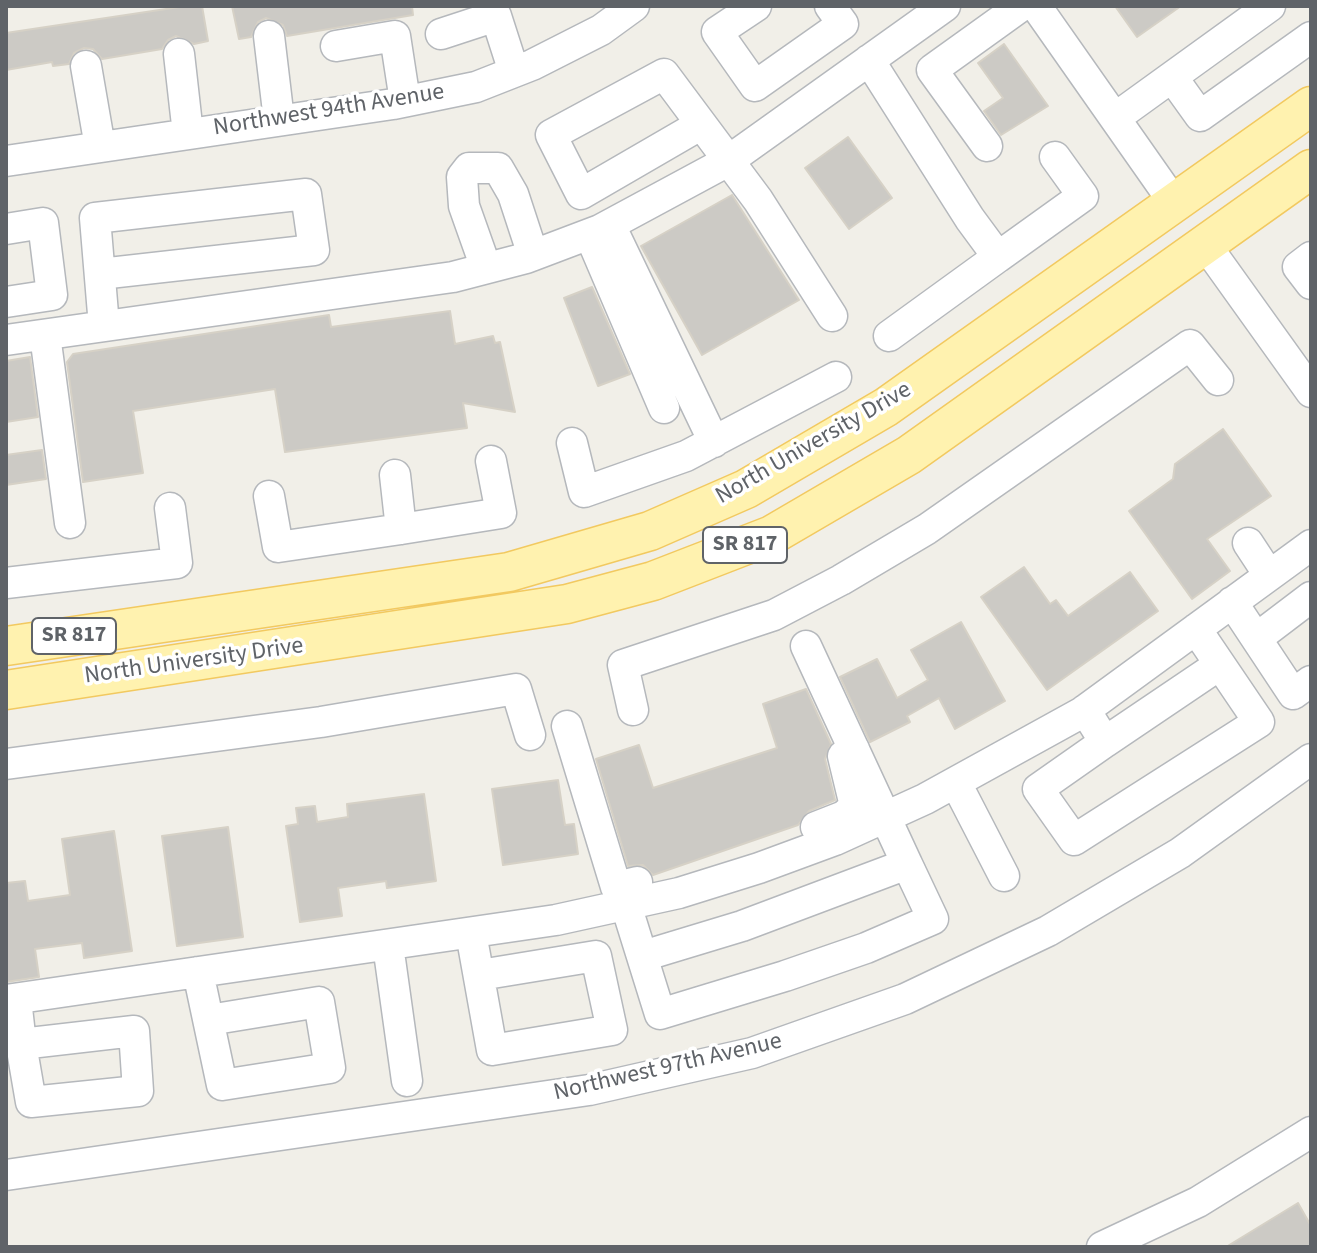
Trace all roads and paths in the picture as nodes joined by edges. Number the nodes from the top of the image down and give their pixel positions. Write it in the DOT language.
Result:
graph roads {
  1 [pos="756,6"];
  2 [pos="830,6"];
  3 [pos="945,6"];
  4 [pos="1021,6"];
  5 [pos="1036,6"];
  6 [pos="627,8"];
  7 [pos="1258,9"];
  8 [pos="441,34"];
  9 [pos="269,36"];
  10 [pos="1311,37"];
  11 [pos="336,46"];
  12 [pos="179,54"];
  13 [pos="800,55"];
  14 [pos="869,60"];
  15 [pos="86,66"];
  16 [pos="514,72"];
  17 [pos="1172,77"];
  18 [pos="825,92"];
  19 [pos="405,101"];
  20 [pos="1311,106"];
  21 [pos="1115,118"];
  22 [pos="279,120"];
  23 [pos="700,125"];
  24 [pos="188,134"];
  25 [pos="1270,136"];
  26 [pos="987,146"];
  27 [pos="100,147"];
  28 [pos="1055,157"];
  29 [pos="6,161"];
  30 [pos="728,161"];
  31 [pos="1311,169"];
  32 [pos="596,186"];
  33 [pos="1175,204"];
  34 [pos="605,227"];
  35 [pos="6,229"];
  36 [pos="1205,244"];
  37 [pos="533,255"];
  38 [pos="998,257"];
  39 [pos="1311,257"];
  40 [pos="486,268"];
  41 [pos="100,274"];
  42 [pos="1311,284"];
  43 [pos="6,302"];
  44 [pos="832,316"];
  45 [pos="104,326"];
  46 [pos="1089,327"];
  47 [pos="45,335"];
  48 [pos="889,336"];
  49 [pos="6,340"];
  50 [pos="836,377"];
  51 [pos="1218,380"];
  52 [pos="1311,392"];
  53 [pos="678,402"];
  54 [pos="714,442"];
  55 [pos="572,443"];
  56 [pos="491,461"];
  57 [pos="395,475"];
  58 [pos="269,496"];
  59 [pos="170,508"];
  60 [pos="70,523"];
  61 [pos="401,529"];
  62 [pos="650,531"];
  63 [pos="1248,543"];
  64 [pos="1311,545"];
  65 [pos="559,557"];
  66 [pos="1269,575"];
  67 [pos="6,583"];
  68 [pos="1311,597"];
  69 [pos="1232,602"];
  70 [pos="567,604"];
  71 [pos="444,624"];
  72 [pos="1196,629"];
  73 [pos="1257,638"];
  74 [pos="6,646"];
  75 [pos="806,646"];
  76 [pos="1219,665"];
  77 [pos="1311,681"];
  78 [pos="6,690"];
  79 [pos="633,710"];
  80 [pos="1085,710"];
  81 [pos="567,726"];
  82 [pos="530,735"];
  83 [pos="1105,742"];
  84 [pos="848,753"];
  85 [pos="1311,759"];
  86 [pos="6,764"];
  87 [pos="956,783"];
  88 [pos="886,818"];
  89 [pos="907,864"];
  90 [pos="1004,876"];
  91 [pos="621,896"];
  92 [pos="471,933"];
  93 [pos="388,945"];
  94 [pos="643,956"];
  95 [pos="282,960"];
  96 [pos="198,972"];
  97 [pos="480,975"];
  98 [pos="11,1000"];
  99 [pos="287,1006"];
  100 [pos="209,1020"];
  101 [pos="21,1044"];
  102 [pos="407,1081"];
  103 [pos="1311,1132"];
  104 [pos="6,1175"];
  105 [pos="1102,1247"];
  1 -- 13 [label="street"];
  2 -- 13 [label="street"];
  3 -- 14 [label="street"];
  4 -- 26 [label="street"];
  5 -- 21 [label="street"];
  6 -- 16 [label="street, Northwest 94th Avenue"];
  7 -- 17 [label="street"];
  8 -- 16 [label="street"];
  9 -- 22 [label="street"];
  10 -- 17 [label="street"];
  11 -- 19 [label="street"];
  12 -- 24 [label="street"];
  13 -- 18 [label="street"];
  14 -- 18 [label="street"];
  14 -- 38 [label="street"];
  15 -- 27 [label="street"];
  16 -- 19 [label="street, Northwest 94th Avenue"];
  17 -- 21 [label="street"];
  18 -- 30 [label="street"];
  19 -- 22 [label="street, Northwest 94th Avenue"];
  20 -- 25 [label="main road, North University Drive / SR 817"];
  21 -- 33 [label="street"];
  22 -- 24 [label="street, Northwest 94th Avenue"];
  23 -- 30 [label="street"];
  23 -- 32 [label="street"];
  23 -- 32 [label="street"];
  24 -- 27 [label="street, Northwest 94th Avenue"];
  25 -- 33 [label="main road, North University Drive / SR 817"];
  25 -- 36 [label="main road"];
  27 -- 29 [label="street, Northwest 94th Avenue"];
  28 -- 38 [label="street"];
  30 -- 34 [label="street"];
  30 -- 44 [label="street"];
  31 -- 36 [label="main road, North University Drive / SR 817"];
  32 -- 34 [label="street"];
  33 -- 46 [label="main road"];
  33 -- 62 [label="main road, North University Drive / SR 817"];
  34 -- 37 [label="street"];
  34 -- 53 [label="street"];
  34 -- 53 [label="street"];
  35 -- 43 [label="street"];
  36 -- 46 [label="main road, North University Drive / SR 817"];
  36 -- 52 [label="street"];
  37 -- 40 [label="street"];
  37 -- 40 [label="street"];
  38 -- 48 [label="street"];
  39 -- 42 [label="street"];
  40 -- 45 [label="street"];
  41 -- 41 [label="street"];
  41 -- 45 [label="street"];
  45 -- 47 [label="street"];
  46 -- 70 [label="main road, North University Drive / SR 817"];
  47 -- 49 [label="street"];
  47 -- 60 [label="street"];
  50 -- 54 [label="street"];
  51 -- 79 [label="street"];
  53 -- 54 [label="street"];
  54 -- 55 [label="street"];
  56 -- 61 [label="street"];
  57 -- 61 [label="street"];
  58 -- 61 [label="street"];
  59 -- 67 [label="street"];
  62 -- 65 [label="main road, North University Drive / SR 817"];
  62 -- 70 [label="main road"];
  63 -- 66 [label="street"];
  64 -- 66 [label="street"];
  65 -- 71 [label="main road"];
  65 -- 74 [label="main road, North University Drive / SR 817"];
  66 -- 69 [label="street"];
  68 -- 73 [label="street"];
  69 -- 72 [label="street"];
  69 -- 73 [label="street"];
  70 -- 71 [label="main road, North University Drive / SR 817"];
  71 -- 78 [label="main road, North University Drive / SR 817"];
  72 -- 76 [label="street"];
  72 -- 80 [label="street"];
  73 -- 77 [label="street"];
  75 -- 84 [label="street"];
  76 -- 83 [label="street"];
  76 -- 83 [label="street"];
  80 -- 83 [label="street"];
  80 -- 87 [label="street"];
  81 -- 91 [label="street"];
  82 -- 86 [label="street"];
  84 -- 88 [label="street"];
  84 -- 91 [label="street"];
  85 -- 104 [label="street, Northwest 97th Avenue"];
  87 -- 88 [label="street"];
  87 -- 90 [label="street"];
  88 -- 89 [label="street"];
  88 -- 91 [label="street"];
  89 -- 94 [label="street"];
  89 -- 94 [label="street"];
  91 -- 92 [label="street"];
  91 -- 94 [label="street"];
  92 -- 93 [label="street"];
  92 -- 97 [label="street"];
  93 -- 95 [label="street"];
  93 -- 102 [label="street"];
  95 -- 96 [label="street"];
  95 -- 99 [label="street"];
  96 -- 98 [label="street"];
  96 -- 100 [label="street"];
  97 -- 97 [label="street"];
  98 -- 101 [label="street"];
  99 -- 100 [label="street"];
  99 -- 100 [label="street"];
  103 -- 105 [label="street"];
}
